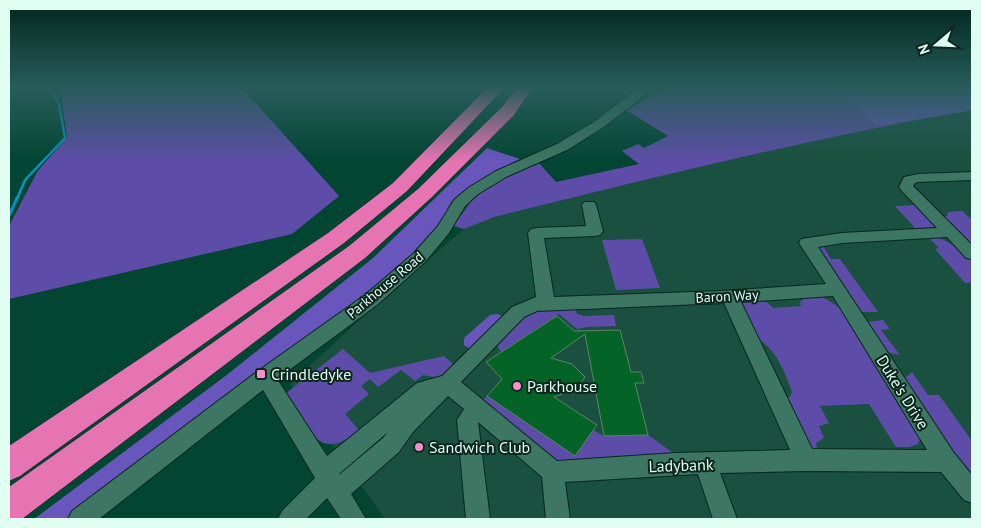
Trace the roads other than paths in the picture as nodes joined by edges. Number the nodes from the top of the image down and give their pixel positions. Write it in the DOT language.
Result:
graph roads {
  1 [pos="472,113"];
  2 [pos="506,113"];
  3 [pos="615,113"];
  4 [pos="972,176"];
  5 [pos="589,205"];
  6 [pos="950,232"];
  7 [pos="972,254"];
  8 [pos="838,289"];
  9 [pos="730,296"];
  10 [pos="546,304"];
  11 [pos="266,377"];
  12 [pos="448,382"];
  13 [pos="477,408"];
  14 [pos="806,460"];
  15 [pos="946,461"];
  16 [pos="9,465"];
  17 [pos="706,465"];
  18 [pos="553,472"];
  19 [pos="330,481"];
  20 [pos="972,492"];
  21 [pos="9,508"];
  22 [pos="80,519"];
  23 [pos="290,519"];
  24 [pos="354,519"];
  25 [pos="478,519"];
  26 [pos="558,519"];
  27 [pos="725,519"];
  1 -- 16 [label="highway"];
  2 -- 21 [label="highway"];
  3 -- 11 [label="street, Parkhouse Road"];
  4 -- 6 [label="street"];
  5 -- 10 [label="street"];
  6 -- 7 [label="street"];
  6 -- 8 [label="street"];
  8 -- 9 [label="street, Baron Way"];
  8 -- 15 [label="street, Duke's Drive"];
  9 -- 10 [label="street, Baron Way"];
  9 -- 14 [label="street"];
  10 -- 12 [label="street, Baron Way"];
  11 -- 19 [label="street"];
  11 -- 22 [label="street, Parkhouse Road"];
  12 -- 13 [label="street"];
  12 -- 19 [label="street, Baron Way"];
  13 -- 18 [label="street"];
  13 -- 25 [label="street"];
  14 -- 15 [label="street, Ladybank"];
  14 -- 17 [label="street, Ladybank"];
  15 -- 20 [label="street, Duke's Drive"];
  17 -- 18 [label="street, Ladybank"];
  17 -- 27 [label="street"];
  18 -- 26 [label="street"];
  19 -- 23 [label="street, Baron Way"];
  19 -- 24 [label="street"];
}
